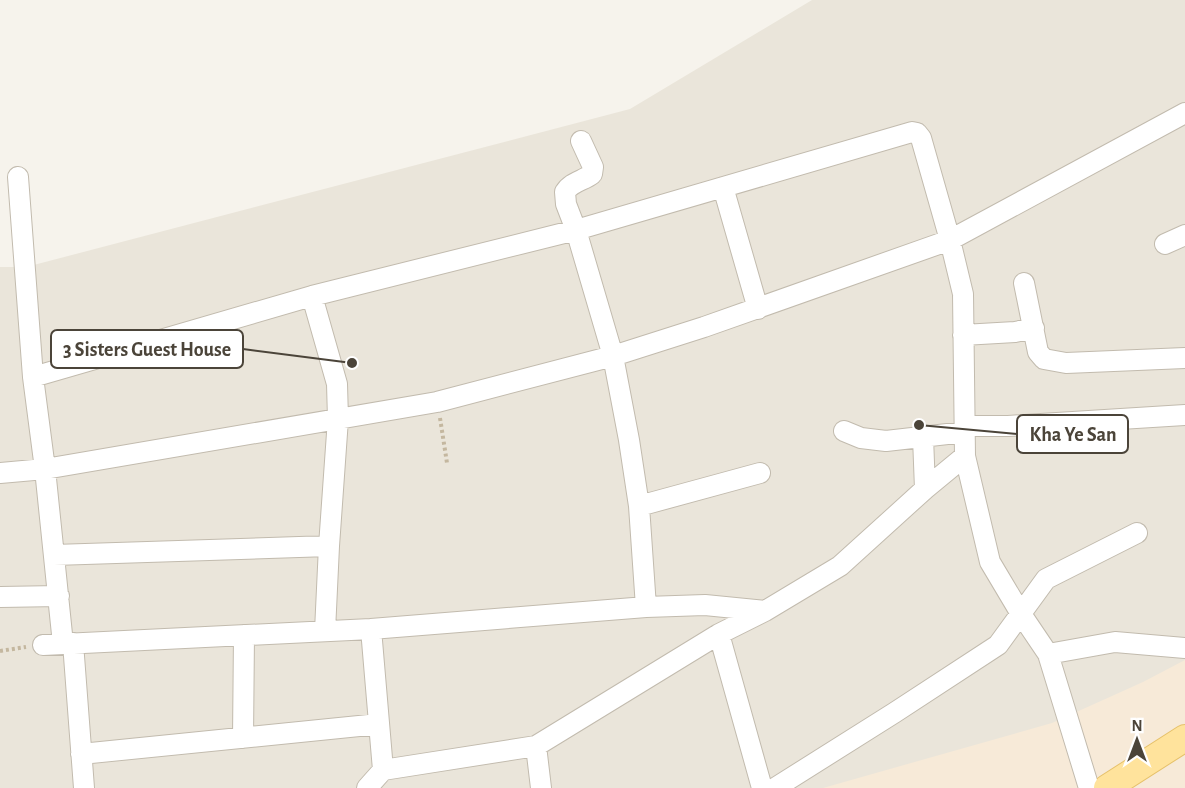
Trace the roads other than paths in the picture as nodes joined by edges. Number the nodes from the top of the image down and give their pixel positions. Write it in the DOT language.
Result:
graph roads {
  1 [pos="1185,113"];
  2 [pos="581,141"];
  3 [pos="18,177"];
  4 [pos="723,187"];
  5 [pos="576,230"];
  6 [pos="1185,235"];
  7 [pos="950,240"];
  8 [pos="1165,244"];
  9 [pos="1024,283"];
  10 [pos="312,296"];
  11 [pos="758,309"];
  12 [pos="1034,328"];
  13 [pos="963,335"];
  14 [pos="613,356"];
  15 [pos="1185,358"];
  16 [pos="33,377"];
  17 [pos="1185,416"];
  18 [pos="338,419"];
  19 [pos="965,429"];
  20 [pos="844,431"];
  21 [pos="923,438"];
  22 [pos="965,456"];
  23 [pos="45,469"];
  24 [pos="0,473"];
  25 [pos="760,473"];
  26 [pos="925,489"];
  27 [pos="639,506"];
  28 [pos="1137,533"];
  29 [pos="329,546"];
  30 [pos="54,555"];
  31 [pos="58,596"];
  32 [pos="0,597"];
  33 [pos="646,607"];
  34 [pos="765,611"];
  35 [pos="1020,614"];
  36 [pos="371,629"];
  37 [pos="325,631"];
  38 [pos="719,634"];
  39 [pos="244,635"];
  40 [pos="68,644"];
  41 [pos="43,645"];
  42 [pos="1185,648"];
  43 [pos="1048,654"];
  44 [pos="379,724"];
  45 [pos="243,738"];
  46 [pos="1185,738"];
  47 [pos="536,746"];
  48 [pos="81,754"];
  49 [pos="382,770"];
  50 [pos="84,788"];
  51 [pos="367,788"];
  52 [pos="541,788"];
  53 [pos="762,788"];
  54 [pos="775,788"];
  55 [pos="1089,788"];
  56 [pos="1107,788"];
  1 -- 7 [label="street"];
  2 -- 5 [label="street"];
  3 -- 16 [label="street"];
  4 -- 5 [label="street"];
  4 -- 7 [label="street"];
  4 -- 11 [label="street"];
  5 -- 10 [label="street"];
  5 -- 14 [label="street"];
  6 -- 8 [label="street"];
  7 -- 11 [label="street"];
  7 -- 13 [label="street"];
  9 -- 12 [label="street"];
  10 -- 16 [label="street"];
  10 -- 18 [label="street"];
  11 -- 14 [label="street"];
  12 -- 13 [label="street"];
  12 -- 15 [label="street"];
  13 -- 19 [label="street"];
  14 -- 18 [label="street"];
  14 -- 27 [label="street"];
  16 -- 23 [label="street"];
  17 -- 19 [label="street"];
  18 -- 23 [label="street"];
  18 -- 29 [label="street"];
  19 -- 21 [label="street"];
  19 -- 22 [label="street"];
  20 -- 21 [label="street"];
  21 -- 26 [label="street"];
  22 -- 26 [label="street"];
  22 -- 35 [label="street"];
  23 -- 24 [label="street"];
  23 -- 30 [label="street"];
  25 -- 27 [label="street"];
  26 -- 34 [label="street"];
  27 -- 33 [label="street"];
  28 -- 35 [label="street"];
  29 -- 30 [label="street"];
  29 -- 37 [label="street"];
  30 -- 31 [label="street"];
  31 -- 32 [label="street"];
  31 -- 40 [label="street"];
  33 -- 34 [label="street"];
  33 -- 36 [label="street"];
  34 -- 38 [label="street"];
  35 -- 43 [label="street"];
  35 -- 54 [label="street"];
  36 -- 37 [label="street"];
  36 -- 44 [label="street"];
  37 -- 39 [label="street"];
  38 -- 47 [label="street"];
  38 -- 53 [label="street"];
  39 -- 40 [label="street"];
  39 -- 45 [label="street"];
  40 -- 41 [label="street"];
  40 -- 48 [label="street"];
  42 -- 43 [label="street"];
  43 -- 55 [label="street"];
  44 -- 45 [label="street"];
  44 -- 49 [label="street"];
  45 -- 48 [label="street"];
  46 -- 56 [label="main road"];
  47 -- 49 [label="street"];
  47 -- 52 [label="street"];
  48 -- 50 [label="street"];
  49 -- 51 [label="street"];
}
